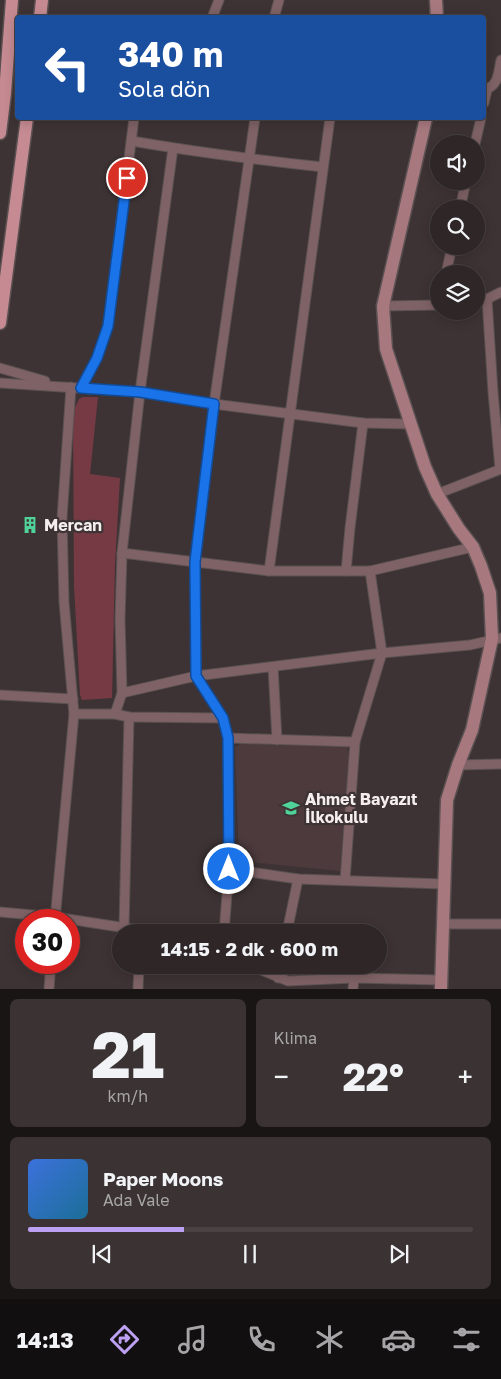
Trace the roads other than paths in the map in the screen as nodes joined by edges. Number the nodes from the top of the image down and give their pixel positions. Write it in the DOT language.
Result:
graph roads {
  1 [pos="12,0"];
  2 [pos="42,0"];
  3 [pos="219,0"];
  4 [pos="279,0"];
  5 [pos="436,0"];
  6 [pos="40,15"];
  7 [pos="213,15"];
  8 [pos="275,15"];
  9 [pos="437,15"];
  10 [pos="501,60"];
  11 [pos="486,89"];
  12 [pos="3,92"];
  13 [pos="27,120"];
  14 [pos="134,120"];
  15 [pos="255,120"];
  16 [pos="330,120"];
  17 [pos="426,120"];
  18 [pos="481,120"];
  19 [pos="0,133"];
  20 [pos="477,135"];
  21 [pos="132,140"];
  22 [pos="172,148"];
  23 [pos="250,159"];
  24 [pos="323,167"];
  25 [pos="501,292"];
  26 [pos="487,299"];
  27 [pos="430,305"];
  28 [pos="383,306"];
  29 [pos="0,323"];
  30 [pos="0,368"];
  31 [pos="0,382"];
  32 [pos="60,386"];
  33 [pos="71,387"];
  34 [pos="81,388"];
  35 [pos="140,392"];
  36 [pos="214,404"];
  37 [pos="290,414"];
  38 [pos="363,423"];
  39 [pos="410,424"];
  40 [pos="501,469"];
  41 [pos="437,494"];
  42 [pos="473,547"];
  43 [pos="122,553"];
  44 [pos="195,562"];
  45 [pos="268,571"];
  46 [pos="346,571"];
  47 [pos="370,571"];
  48 [pos="497,638"];
  49 [pos="382,653"];
  50 [pos="273,667"];
  51 [pos="196,676"];
  52 [pos="122,692"];
  53 [pos="0,695"];
  54 [pos="73,699"];
  55 [pos="74,714"];
  56 [pos="115,714"];
  57 [pos="129,717"];
  58 [pos="223,718"];
  59 [pos="228,738"];
  60 [pos="277,740"];
  61 [pos="355,742"];
  62 [pos="501,764"];
  63 [pos="458,765"];
  64 [pos="229,869"];
  65 [pos="298,879"];
  66 [pos="346,880"];
  67 [pos="444,884"];
  68 [pos="56,909"];
  69 [pos="0,912"];
  70 [pos="15,914"];
  71 [pos="80,922"];
  72 [pos="124,924"];
  73 [pos="225,924"];
  74 [pos="289,924"];
  75 [pos="444,924"];
  76 [pos="501,924"];
  77 [pos="112,926"];
  78 [pos="51,974"];
  79 [pos="139,974"];
  80 [pos="269,974"];
  81 [pos="279,974"];
  82 [pos="278,978"];
  83 [pos="354,978"];
  84 [pos="441,984"];
  85 [pos="287,985"];
  86 [pos="50,989"];
  87 [pos="138,989"];
  88 [pos="353,989"];
  1 -- 12 [label="main road"];
  2 -- 6 [label="main road"];
  3 -- 7 [label="street"];
  4 -- 8 [label="street"];
  5 -- 9 [label="street"];
  10 -- 11 [label="street"];
  12 -- 19 [label="main road"];
  13 -- 29 [label="main road"];
  14 -- 21 [label="street"];
  15 -- 23 [label="street"];
  16 -- 24 [label="street"];
  17 -- 28 [label="street"];
  18 -- 20 [label="street"];
  21 -- 22 [label="street"];
  21 -- 34 [label="street"];
  22 -- 23 [label="street"];
  22 -- 35 [label="street"];
  23 -- 24 [label="street"];
  23 -- 36 [label="street"];
  24 -- 37 [label="street"];
  25 -- 26 [label="street"];
  26 -- 40 [label="street"];
  27 -- 28 [label="street"];
  28 -- 39 [label="street"];
  30 -- 32 [label="street"];
  31 -- 32 [label="street"];
  32 -- 33 [label="street"];
  33 -- 34 [label="street"];
  33 -- 54 [label="street"];
  34 -- 35 [label="street"];
  35 -- 36 [label="street"];
  35 -- 43 [label="street"];
  36 -- 37 [label="street"];
  36 -- 44 [label="street"];
  37 -- 38 [label="street"];
  37 -- 45 [label="street"];
  38 -- 39 [label="street"];
  38 -- 46 [label="street"];
  39 -- 41 [label="street"];
  40 -- 41 [label="street"];
  41 -- 42 [label="street"];
  42 -- 47 [label="street"];
  42 -- 48 [label="street"];
  43 -- 44 [label="street"];
  43 -- 52 [label="street"];
  44 -- 45 [label="street"];
  44 -- 51 [label="street"];
  45 -- 46 [label="street"];
  46 -- 47 [label="street"];
  47 -- 49 [label="street"];
  48 -- 49 [label="street"];
  48 -- 63 [label="street"];
  49 -- 50 [label="street"];
  49 -- 61 [label="street"];
  50 -- 51 [label="street"];
  50 -- 60 [label="street"];
  51 -- 52 [label="street"];
  51 -- 58 [label="street"];
  52 -- 56 [label="street"];
  53 -- 54 [label="street"];
  54 -- 55 [label="street"];
  55 -- 56 [label="street"];
  55 -- 68 [label="street"];
  56 -- 57 [label="street"];
  57 -- 58 [label="street"];
  57 -- 72 [label="street"];
  58 -- 59 [label="street"];
  59 -- 60 [label="street"];
  59 -- 64 [label="street"];
  60 -- 61 [label="street"];
  61 -- 66 [label="street"];
  62 -- 63 [label="street"];
  63 -- 67 [label="street"];
  64 -- 65 [label="street"];
  64 -- 73 [label="street"];
  65 -- 66 [label="street"];
  65 -- 74 [label="street"];
  66 -- 67 [label="street"];
  67 -- 75 [label="street"];
  69 -- 70 [label="street"];
  71 -- 77 [label="street"];
  75 -- 76 [label="street"];
  75 -- 84 [label="street"];
  78 -- 86 [label="street"];
  79 -- 87 [label="street"];
  80 -- 82 [label="street"];
  81 -- 82 [label="street"];
  82 -- 85 [label="street"];
  83 -- 84 [label="street"];
  83 -- 85 [label="street"];
  83 -- 88 [label="street"];
}
